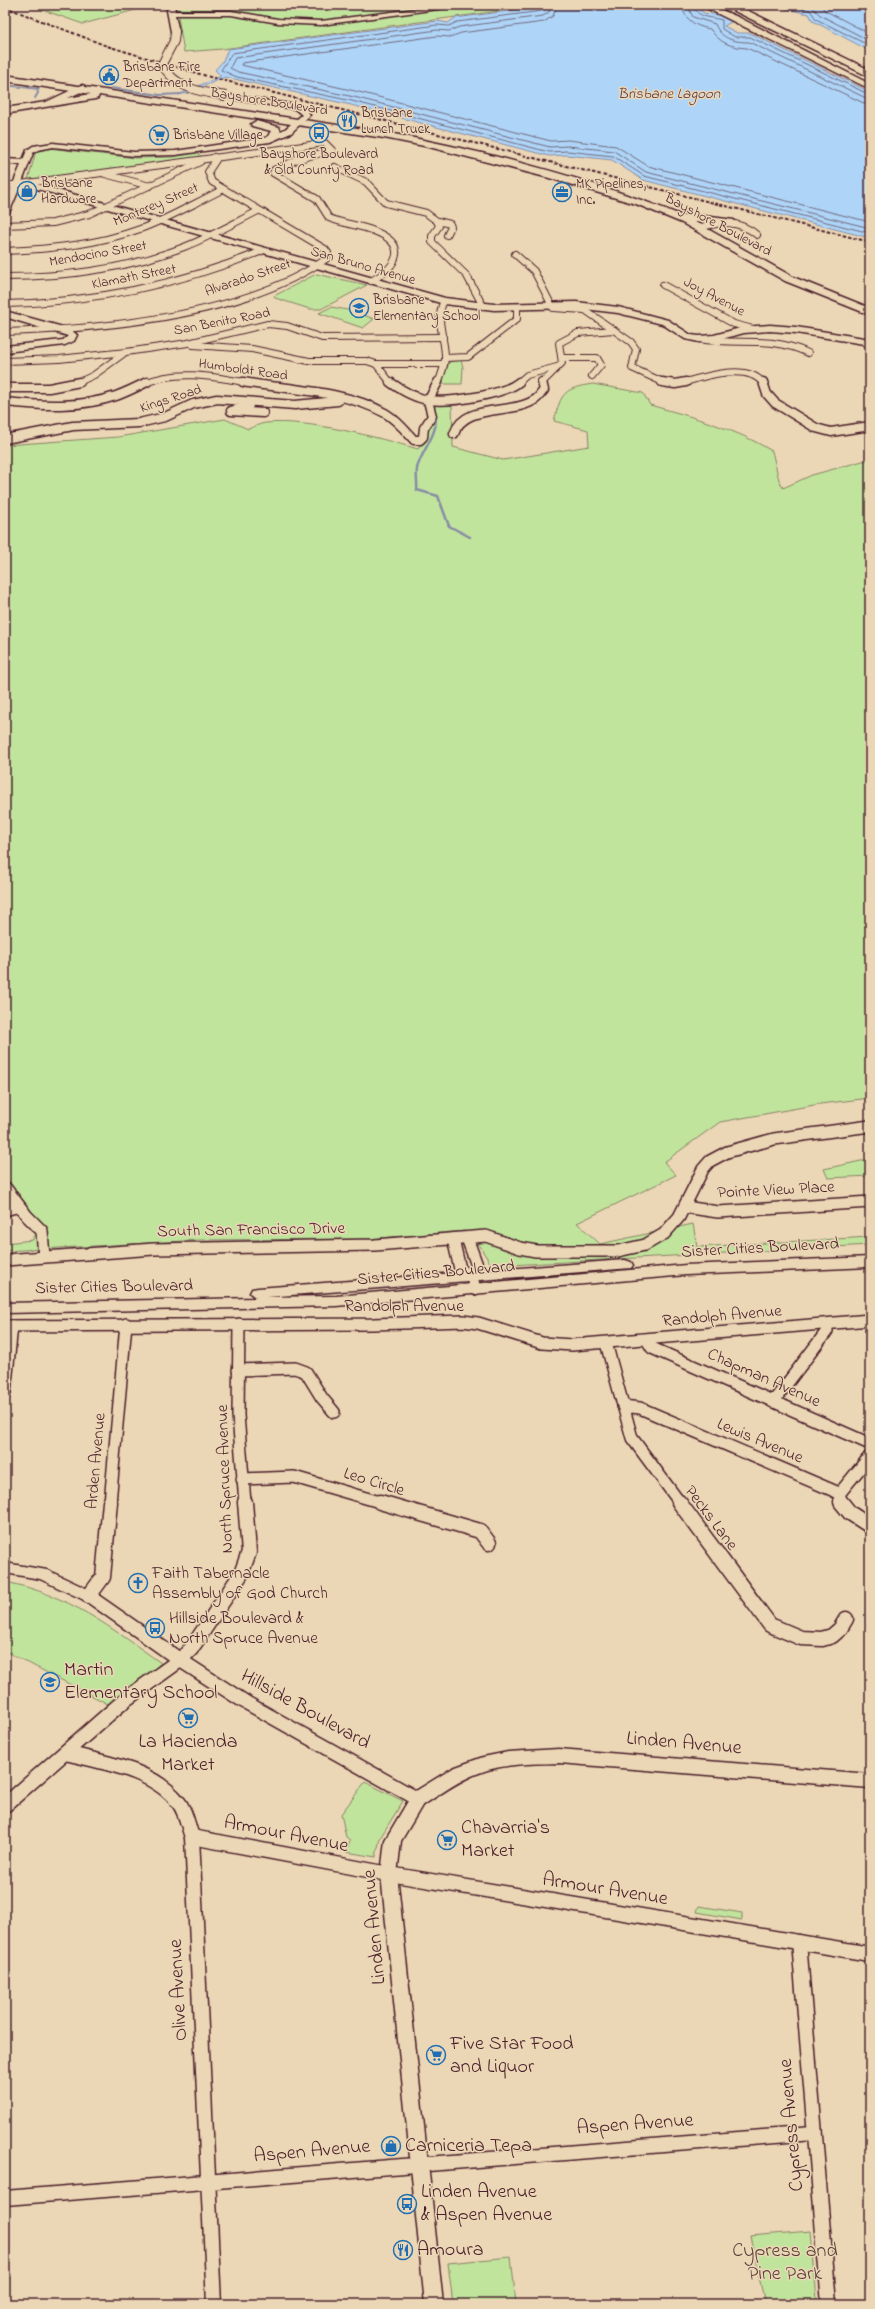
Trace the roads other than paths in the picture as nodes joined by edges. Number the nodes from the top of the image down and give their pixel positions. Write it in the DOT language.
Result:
graph roads {
  1 [pos="170,5"];
  2 [pos="463,5"];
  3 [pos="704,5"];
  4 [pos="727,5"];
  5 [pos="750,5"];
  6 [pos="172,13"];
  7 [pos="870,63"];
  8 [pos="870,74"];
  9 [pos="5,79"];
  10 [pos="43,87"];
  11 [pos="870,87"];
  12 [pos="78,90"];
  13 [pos="105,96"];
  14 [pos="53,103"];
  15 [pos="191,110"];
  16 [pos="5,111"];
  17 [pos="296,118"];
  18 [pos="322,128"];
  19 [pos="273,137"];
  20 [pos="214,160"];
  21 [pos="198,161"];
  22 [pos="5,162"];
  23 [pos="25,163"];
  24 [pos="336,166"];
  25 [pos="101,173"];
  26 [pos="17,184"];
  27 [pos="5,186"];
  28 [pos="150,186"];
  29 [pos="222,190"];
  30 [pos="106,207"];
  31 [pos="658,209"];
  32 [pos="258,211"];
  33 [pos="5,213"];
  34 [pos="157,221"];
  35 [pos="438,221"];
  36 [pos="730,222"];
  37 [pos="5,225"];
  38 [pos="697,228"];
  39 [pos="209,236"];
  40 [pos="757,236"];
  41 [pos="5,251"];
  42 [pos="262,251"];
  43 [pos="738,251"];
  44 [pos="441,252"];
  45 [pos="514,254"];
  46 [pos="316,266"];
  47 [pos="5,277"];
  48 [pos="371,281"];
  49 [pos="663,285"];
  50 [pos="444,301"];
  51 [pos="5,304"];
  52 [pos="551,305"];
  53 [pos="483,306"];
  54 [pos="517,307"];
  55 [pos="870,312"];
  56 [pos="5,314"];
  57 [pos="37,323"];
  58 [pos="753,329"];
  59 [pos="64,330"];
  60 [pos="614,330"];
  61 [pos="5,332"];
  62 [pos="26,332"];
  63 [pos="443,337"];
  64 [pos="699,339"];
  65 [pos="178,344"];
  66 [pos="868,344"];
  67 [pos="5,348"];
  68 [pos="126,352"];
  69 [pos="808,354"];
  70 [pos="563,358"];
  71 [pos="5,361"];
  72 [pos="444,361"];
  73 [pos="376,364"];
  74 [pos="557,367"];
  75 [pos="592,376"];
  76 [pos="5,388"];
  77 [pos="345,399"];
  78 [pos="428,400"];
  79 [pos="5,402"];
  80 [pos="268,402"];
  81 [pos="263,413"];
  82 [pos="870,426"];
  83 [pos="454,434"];
  84 [pos="5,439"];
  85 [pos="870,1126"];
  86 [pos="5,1187"];
  87 [pos="870,1202"];
  88 [pos="19,1206"];
  89 [pos="685,1207"];
  90 [pos="5,1210"];
  91 [pos="467,1238"];
  92 [pos="453,1239"];
  93 [pos="870,1253"];
  94 [pos="44,1258"];
  95 [pos="5,1260"];
  96 [pos="870,1262"];
  97 [pos="474,1283"];
  98 [pos="5,1299"];
  99 [pos="5,1308"];
  100 [pos="870,1320"];
  101 [pos="126,1324"];
  102 [pos="239,1324"];
  103 [pos="827,1324"];
  104 [pos="9,1326"];
  105 [pos="647,1340"];
  106 [pos="606,1343"];
  107 [pos="238,1370"];
  108 [pos="5,1393"];
  109 [pos="773,1402"];
  110 [pos="623,1406"];
  111 [pos="334,1412"];
  112 [pos="870,1444"];
  113 [pos="870,1456"];
  114 [pos="242,1479"];
  115 [pos="839,1494"];
  116 [pos="870,1526"];
  117 [pos="489,1542"];
  118 [pos="5,1568"];
  119 [pos="89,1596"];
  120 [pos="846,1619"];
  121 [pos="180,1660"];
  122 [pos="66,1753"];
  123 [pos="870,1781"];
  124 [pos="418,1800"];
  125 [pos="5,1805"];
  126 [pos="192,1837"];
  127 [pos="389,1874"];
  128 [pos="799,1942"];
  129 [pos="870,1954"];
  130 [pos="813,2132"];
  131 [pos="419,2164"];
  132 [pos="209,2182"];
  133 [pos="5,2198"];
  134 [pos="214,2304"];
  135 [pos="434,2304"];
  136 [pos="829,2304"];
  1 -- 6 [label="street"];
  2 -- 6 [label="street"];
  3 -- 11 [label="street"];
  4 -- 8 [label="highway"];
  5 -- 7 [label="highway"];
  6 -- 17 [label="street, bridge"];
  9 -- 10 [label="main road, Bayshore Boulevard"];
  9 -- 12 [label="main road, Bayshore Boulevard"];
  10 -- 12 [label="main road, Bayshore Boulevard"];
  10 -- 14 [label="main road"];
  12 -- 13 [label="main road, Bayshore Boulevard"];
  12 -- 14 [label="main road"];
  12 -- 17 [label="main road, Bayshore Boulevard"];
  13 -- 14 [label="main road"];
  13 -- 15 [label="main road, Bayshore Boulevard"];
  14 -- 16 [label="main road"];
  15 -- 17 [label="main road, Bayshore Boulevard"];
  15 -- 19 [label="main road"];
  17 -- 18 [label="main road, Bayshore Boulevard"];
  17 -- 18 [label="main road"];
  17 -- 19 [label="street"];
  18 -- 19 [label="main road"];
  18 -- 31 [label="main road, Bayshore Boulevard"];
  19 -- 23 [label="street"];
  20 -- 21 [label="street"];
  20 -- 29 [label="street, Alvarado Street"];
  20 -- 48 [label="street"];
  21 -- 25 [label="street"];
  21 -- 28 [label="street"];
  22 -- 23 [label="street"];
  23 -- 26 [label="street"];
  24 -- 35 [label="street"];
  25 -- 26 [label="street"];
  25 -- 28 [label="street"];
  26 -- 27 [label="street"];
  26 -- 30 [label="street, San Bruno Avenue"];
  26 -- 33 [label="street"];
  28 -- 30 [label="street"];
  29 -- 32 [label="street, Alvarado Street"];
  29 -- 34 [label="street, Monterey Street"];
  30 -- 34 [label="street, San Bruno Avenue"];
  30 -- 37 [label="street"];
  31 -- 36 [label="main road"];
  31 -- 38 [label="main road, Bayshore Boulevard"];
  32 -- 39 [label="street, Mendocino Street"];
  32 -- 46 [label="street, Alvarado Street"];
  34 -- 39 [label="street, San Bruno Avenue"];
  34 -- 41 [label="street, Monterey Street"];
  35 -- 44 [label="street"];
  35 -- 44 [label="street"];
  36 -- 38 [label="street"];
  36 -- 40 [label="street"];
  36 -- 43 [label="main road"];
  38 -- 43 [label="main road, Bayshore Boulevard"];
  39 -- 42 [label="street, San Bruno Avenue"];
  39 -- 47 [label="street, Mendocino Street"];
  42 -- 46 [label="street, San Bruno Avenue"];
  42 -- 51 [label="street, Klamath Street"];
  43 -- 55 [label="main road, Bayshore Boulevard"];
  44 -- 53 [label="street"];
  45 -- 52 [label="street"];
  46 -- 48 [label="street, San Bruno Avenue"];
  46 -- 59 [label="street, Alvarado Street"];
  48 -- 50 [label="street, San Bruno Avenue"];
  49 -- 58 [label="street, Joy Avenue"];
  50 -- 53 [label="street, San Bruno Avenue"];
  50 -- 63 [label="street"];
  52 -- 54 [label="street, San Bruno Avenue"];
  52 -- 60 [label="street"];
  52 -- 64 [label="street, San Bruno Avenue"];
  53 -- 54 [label="street, San Bruno Avenue"];
  54 -- 72 [label="street"];
  56 -- 57 [label="street"];
  57 -- 59 [label="street"];
  57 -- 62 [label="street"];
  58 -- 64 [label="street, San Bruno Avenue"];
  58 -- 66 [label="street, San Bruno Avenue"];
  59 -- 62 [label="street, Alvarado Street"];
  59 -- 67 [label="street"];
  60 -- 70 [label="street"];
  60 -- 82 [label="street"];
  61 -- 62 [label="street, Alvarado Street"];
  63 -- 65 [label="street, San Benito Road"];
  63 -- 72 [label="street"];
  64 -- 69 [label="street"];
  65 -- 68 [label="street, San Benito Road"];
  65 -- 73 [label="street"];
  68 -- 71 [label="street, San Benito Road"];
  68 -- 76 [label="street"];
  70 -- 74 [label="street"];
  70 -- 75 [label="street"];
  72 -- 73 [label="street"];
  72 -- 78 [label="street"];
  73 -- 78 [label="street"];
  74 -- 78 [label="street"];
  74 -- 83 [label="street"];
  77 -- 78 [label="street, Humboldt Road"];
  77 -- 79 [label="street, Humboldt Road"];
  77 -- 80 [label="street, Kings Road"];
  80 -- 81 [label="street"];
  80 -- 84 [label="street, Kings Road"];
  85 -- 89 [label="street, South San Francisco Drive"];
  86 -- 88 [label="street"];
  87 -- 89 [label="street, Pointe View Place"];
  88 -- 90 [label="street"];
  88 -- 94 [label="street"];
  89 -- 91 [label="street, South San Francisco Drive"];
  91 -- 92 [label="street, South San Francisco Drive"];
  91 -- 97 [label="street"];
  92 -- 94 [label="street, South San Francisco Drive"];
  92 -- 97 [label="street"];
  93 -- 97 [label="main road, Sister Cities Boulevard"];
  94 -- 95 [label="street, South San Francisco Drive"];
  96 -- 97 [label="main road, Sister Cities Boulevard"];
  97 -- 98 [label="main road, Sister Cities Boulevard"];
  97 -- 99 [label="main road, Sister Cities Boulevard"];
  100 -- 103 [label="street, Randolph Avenue"];
  101 -- 102 [label="street, Randolph Avenue"];
  101 -- 104 [label="street, Randolph Avenue"];
  101 -- 119 [label="street, Arden Avenue"];
  102 -- 106 [label="street, Randolph Avenue"];
  102 -- 107 [label="street, North Spruce Avenue"];
  103 -- 105 [label="street, Randolph Avenue"];
  103 -- 109 [label="street"];
  104 -- 108 [label="street"];
  105 -- 106 [label="street, Randolph Avenue"];
  105 -- 109 [label="street, Chapman Avenue"];
  106 -- 110 [label="street, Pecks Lane"];
  107 -- 111 [label="street"];
  107 -- 114 [label="street, North Spruce Avenue"];
  109 -- 112 [label="street, Chapman Avenue"];
  110 -- 115 [label="street, Lewis Avenue"];
  110 -- 120 [label="street, Pecks Lane"];
  113 -- 115 [label="street"];
  114 -- 117 [label="street, Leo Circle"];
  114 -- 121 [label="street, North Spruce Avenue"];
  115 -- 116 [label="street"];
  118 -- 119 [label="street, Hillside Boulevard"];
  119 -- 121 [label="street, Hillside Boulevard"];
  121 -- 122 [label="street, North Spruce Avenue"];
  121 -- 124 [label="street, Hillside Boulevard"];
  122 -- 125 [label="street, North Spruce Avenue"];
  122 -- 126 [label="street, Olive Avenue"];
  123 -- 124 [label="main road, Linden Avenue"];
  124 -- 127 [label="street, Linden Avenue"];
  126 -- 127 [label="street, Armour Avenue"];
  126 -- 132 [label="street, Olive Avenue"];
  127 -- 128 [label="street, Armour Avenue"];
  127 -- 131 [label="street, Linden Avenue"];
  128 -- 129 [label="street, Armour Avenue"];
  128 -- 130 [label="street, Cypress Avenue"];
  130 -- 131 [label="street, Aspen Avenue"];
  130 -- 136 [label="street, Cypress Avenue"];
  131 -- 132 [label="street, Aspen Avenue"];
  131 -- 135 [label="street, Linden Avenue"];
  132 -- 133 [label="street, Aspen Avenue"];
  132 -- 134 [label="street, Olive Avenue"];
}
